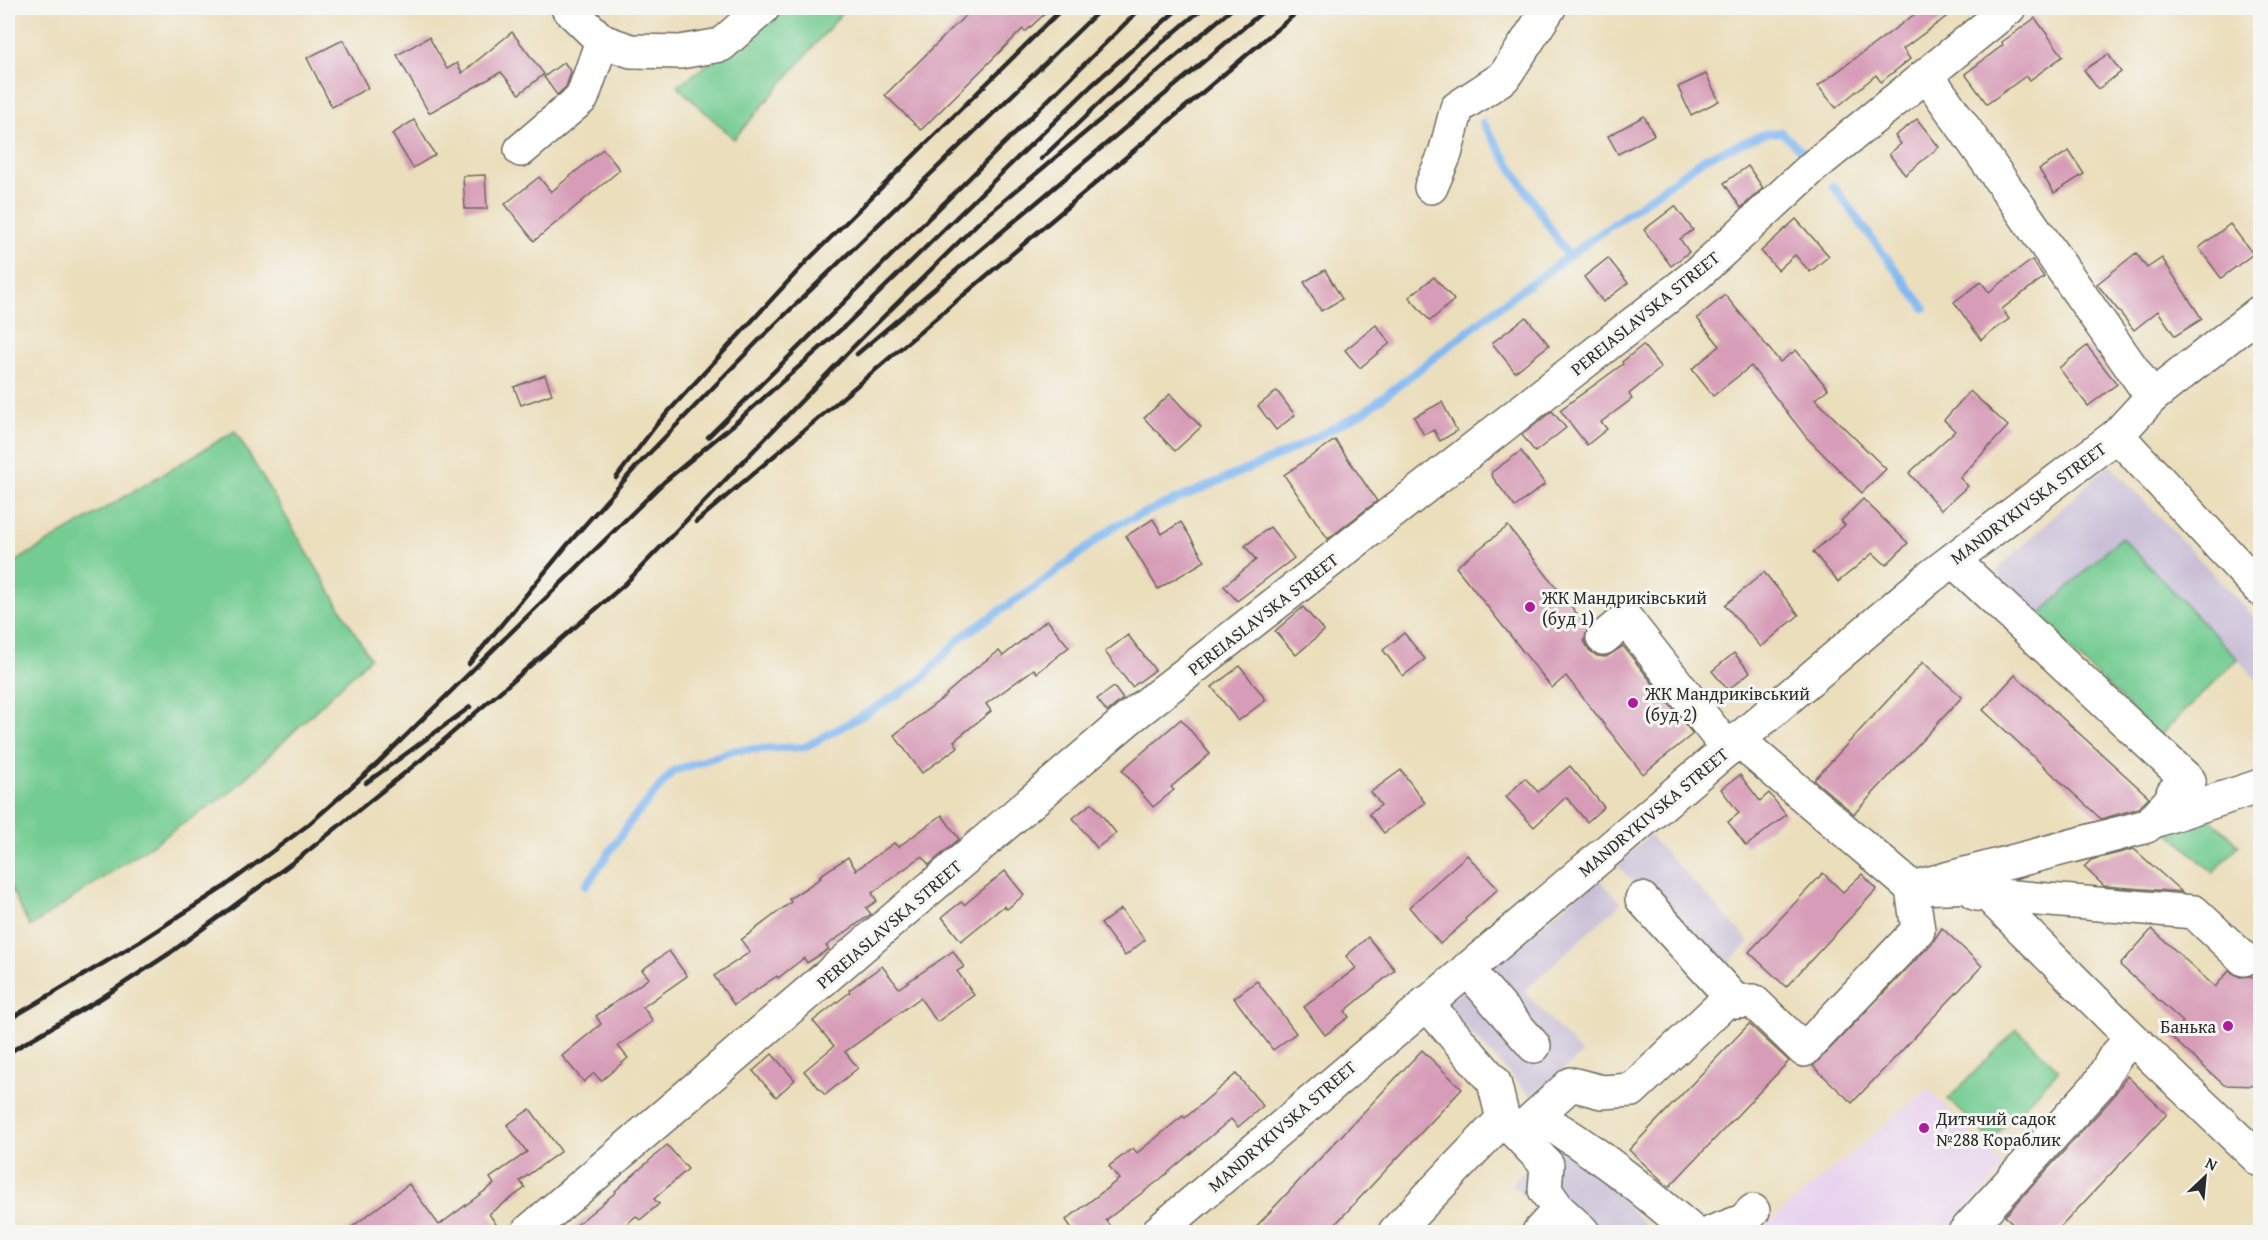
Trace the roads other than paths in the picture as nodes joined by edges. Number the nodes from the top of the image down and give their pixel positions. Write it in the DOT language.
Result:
graph roads {
  1 [pos="568,8"];
  2 [pos="763,8"];
  3 [pos="1549,8"];
  4 [pos="2008,8"];
  5 [pos="602,41"];
  6 [pos="1927,75"];
  7 [pos="521,150"];
  8 [pos="1431,187"];
  9 [pos="2260,312"];
  10 [pos="2152,397"];
  11 [pos="2117,435"];
  12 [pos="1953,560"];
  13 [pos="2260,590"];
  14 [pos="1603,638"];
  15 [pos="1733,745"];
  16 [pos="2260,786"];
  17 [pos="2117,834"];
  18 [pos="1912,888"];
  19 [pos="1642,899"];
  20 [pos="2244,959"];
  21 [pos="1467,969"];
  22 [pos="1736,1002"];
  23 [pos="1426,1003"];
  24 [pos="2132,1038"];
  25 [pos="1533,1046"];
  26 [pos="1519,1123"];
  27 [pos="2256,1148"];
  28 [pos="1753,1211"];
  29 [pos="1549,1221"];
  30 [pos="528,1233"];
  31 [pos="1158,1233"];
  32 [pos="1395,1233"];
  33 [pos="1583,1233"];
  34 [pos="1693,1233"];
  35 [pos="1713,1233"];
  36 [pos="1965,1233"];
  1 -- 5 [label="street"];
  2 -- 5 [label="street"];
  3 -- 8 [label="street"];
  4 -- 6 [label="street, PEREIASLAVSKA STREET"];
  5 -- 7 [label="street"];
  6 -- 10 [label="street"];
  6 -- 30 [label="street, PEREIASLAVSKA STREET"];
  9 -- 10 [label="street, MANDRYKIVSKA STREET"];
  10 -- 11 [label="street, MANDRYKIVSKA STREET"];
  11 -- 12 [label="street, MANDRYKIVSKA STREET"];
  11 -- 13 [label="street"];
  12 -- 15 [label="street, MANDRYKIVSKA STREET"];
  12 -- 17 [label="street"];
  14 -- 15 [label="street"];
  15 -- 18 [label="street"];
  15 -- 21 [label="street, MANDRYKIVSKA STREET"];
  16 -- 17 [label="street"];
  17 -- 18 [label="street"];
  18 -- 20 [label="street"];
  18 -- 22 [label="street"];
  18 -- 24 [label="street"];
  19 -- 22 [label="street"];
  21 -- 23 [label="street, MANDRYKIVSKA STREET"];
  21 -- 25 [label="street"];
  22 -- 26 [label="street"];
  23 -- 26 [label="street"];
  23 -- 31 [label="street, MANDRYKIVSKA STREET"];
  24 -- 27 [label="street"];
  24 -- 36 [label="street"];
  26 -- 29 [label="street"];
  26 -- 32 [label="street"];
  26 -- 34 [label="street"];
  28 -- 35 [label="street"];
  29 -- 33 [label="street"];
}
